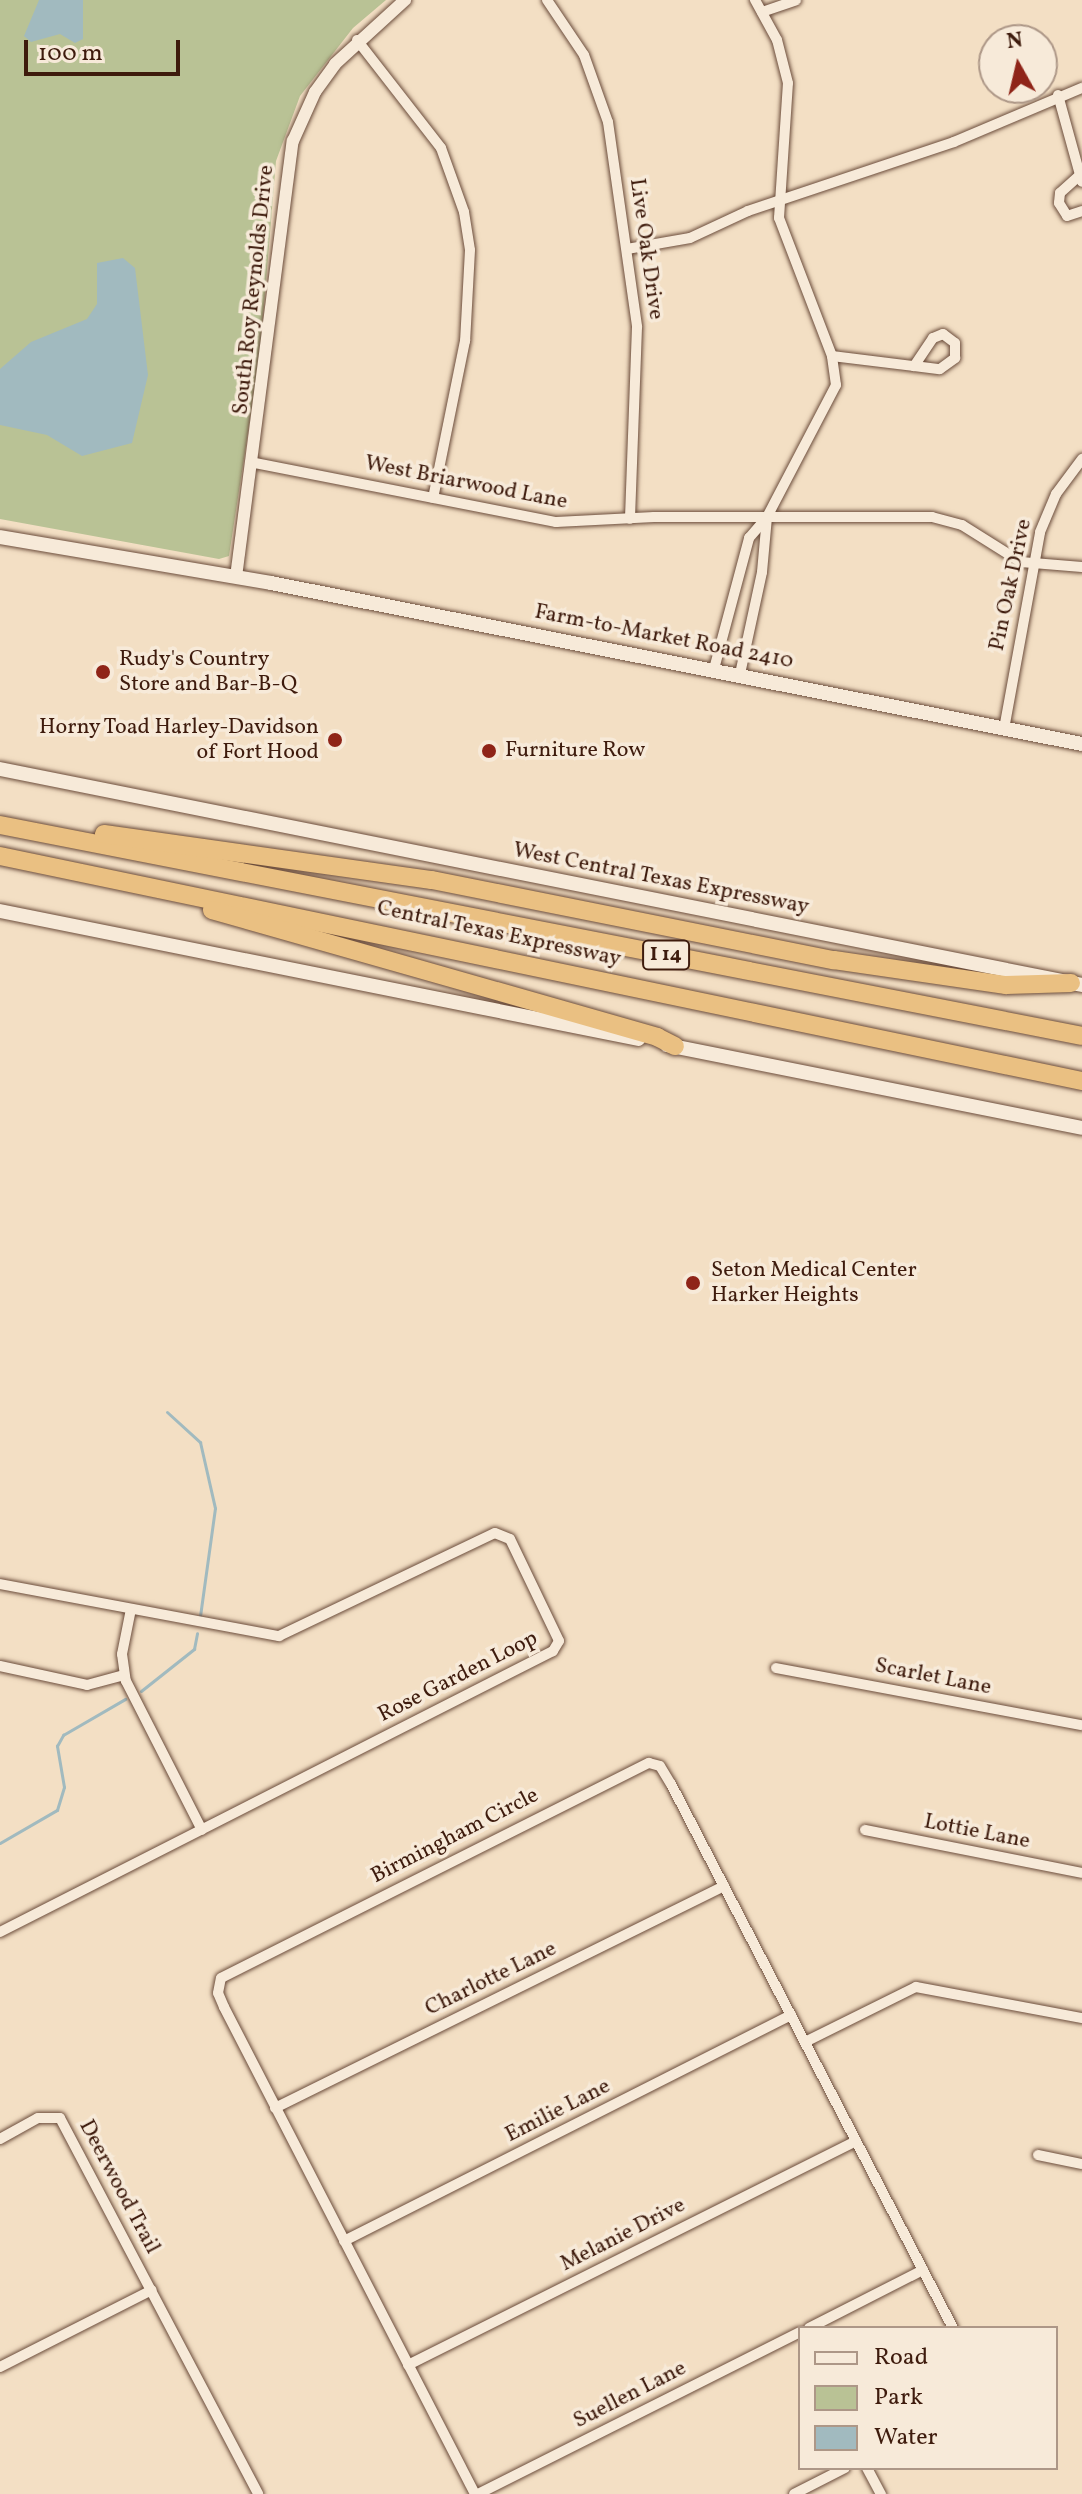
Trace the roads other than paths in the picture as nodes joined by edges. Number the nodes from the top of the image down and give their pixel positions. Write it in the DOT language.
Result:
graph roads {
  1 [pos="405,0"];
  2 [pos="547,0"];
  3 [pos="755,0"];
  4 [pos="796,0"];
  5 [pos="762,12"];
  6 [pos="357,40"];
  7 [pos="1082,88"];
  8 [pos="1058,95"];
  9 [pos="1038,104"];
  10 [pos="1081,178"];
  11 [pos="780,200"];
  12 [pos="1082,211"];
  13 [pos="627,249"];
  14 [pos="832,356"];
  15 [pos="914,366"];
  16 [pos="1082,459"];
  17 [pos="255,463"];
  18 [pos="433,498"];
  19 [pos="767,517"];
  20 [pos="630,519"];
  21 [pos="0,537"];
  22 [pos="1033,565"];
  23 [pos="1082,567"];
  24 [pos="236,577"];
  25 [pos="714,669"];
  26 [pos="740,674"];
  27 [pos="1004,729"];
  28 [pos="1082,744"];
  29 [pos="0,769"];
  30 [pos="0,825"];
  31 [pos="60,837"];
  32 [pos="0,856"];
  33 [pos="178,892"];
  34 [pos="0,911"];
  35 [pos="1077,984"];
  36 [pos="1082,1036"];
  37 [pos="675,1046"];
  38 [pos="1082,1081"];
  39 [pos="1082,1128"];
  40 [pos="0,1584"];
  41 [pos="131,1609"];
  42 [pos="0,1666"];
  43 [pos="776,1668"];
  44 [pos="124,1675"];
  45 [pos="1082,1725"];
  46 [pos="202,1830"];
  47 [pos="865,1830"];
  48 [pos="1082,1873"];
  49 [pos="724,1886"];
  50 [pos="0,1932"];
  51 [pos="791,2015"];
  52 [pos="1082,2018"];
  53 [pos="805,2042"];
  54 [pos="275,2108"];
  55 [pos="0,2139"];
  56 [pos="856,2141"];
  57 [pos="1038,2155"];
  58 [pos="1082,2164"];
  59 [pos="344,2241"];
  60 [pos="923,2270"];
  61 [pos="152,2290"];
  62 [pos="813,2326"];
  63 [pos="952,2326"];
  64 [pos="798,2333"];
  65 [pos="408,2365"];
  66 [pos="0,2367"];
  67 [pos="841,2470"];
  68 [pos="868,2470"];
  69 [pos="258,2494"];
  70 [pos="476,2494"];
  71 [pos="794,2494"];
  72 [pos="881,2494"];
  1 -- 6 [label="street, South Roy Reynolds Drive"];
  2 -- 13 [label="street, Live Oak Drive"];
  3 -- 5 [label="street"];
  4 -- 5 [label="street"];
  5 -- 11 [label="street"];
  6 -- 17 [label="street, South Roy Reynolds Drive"];
  6 -- 18 [label="street"];
  7 -- 8 [label="street"];
  8 -- 10 [label="street"];
  9 -- 11 [label="street"];
  10 -- 12 [label="street"];
  11 -- 13 [label="street"];
  11 -- 14 [label="street"];
  13 -- 20 [label="street, Live Oak Drive"];
  14 -- 15 [label="street"];
  14 -- 19 [label="street"];
  16 -- 22 [label="street, Pin Oak Drive"];
  17 -- 18 [label="street, West Briarwood Lane"];
  17 -- 24 [label="street, South Roy Reynolds Drive"];
  18 -- 20 [label="street, West Briarwood Lane"];
  19 -- 20 [label="street, West Briarwood Lane"];
  19 -- 22 [label="street, West Briarwood Lane"];
  19 -- 25 [label="street"];
  19 -- 26 [label="street"];
  21 -- 24 [label="main road, Farm-to-Market Road 2410"];
  22 -- 23 [label="street"];
  22 -- 27 [label="street, Pin Oak Drive"];
  24 -- 25 [label="main road, Farm-to-Market Road 2410"];
  25 -- 26 [label="main road, Farm-to-Market Road 2410"];
  26 -- 27 [label="main road, Farm-to-Market Road 2410"];
  27 -- 28 [label="main road, Farm-to-Market Road 2410"];
  29 -- 35 [label="main road, West Central Texas Expressway"];
  30 -- 31 [label="highway, Central Texas Expressway / I 14"];
  31 -- 35 [label="highway"];
  31 -- 36 [label="highway, Central Texas Expressway / I 14"];
  32 -- 33 [label="highway, Central Texas Expressway / I 14"];
  33 -- 37 [label="highway"];
  33 -- 38 [label="highway, Central Texas Expressway / I 14"];
  34 -- 37 [label="main road"];
  37 -- 39 [label="main road"];
  40 -- 41 [label="street, Rose Garden Loop"];
  41 -- 44 [label="street"];
  41 -- 46 [label="street, Rose Garden Loop"];
  42 -- 44 [label="street"];
  43 -- 45 [label="street, Scarlet Lane"];
  44 -- 46 [label="street"];
  46 -- 50 [label="street, Rose Garden Loop"];
  47 -- 48 [label="street, Lottie Lane"];
  49 -- 51 [label="street, Birmingham Circle"];
  49 -- 54 [label="street, Charlotte Lane"];
  49 -- 54 [label="street, Birmingham Circle"];
  51 -- 53 [label="street, Birmingham Circle"];
  51 -- 59 [label="street, Emilie Lane"];
  52 -- 53 [label="street"];
  53 -- 56 [label="street, Birmingham Circle"];
  54 -- 59 [label="street, Birmingham Circle"];
  55 -- 61 [label="street, Deerwood Trail"];
  56 -- 60 [label="street, Birmingham Circle"];
  56 -- 65 [label="street, Melanie Drive"];
  57 -- 58 [label="street"];
  59 -- 65 [label="street, Birmingham Circle"];
  60 -- 62 [label="street"];
  60 -- 63 [label="street, Birmingham Circle"];
  61 -- 66 [label="street, Deerwood Trail"];
  61 -- 69 [label="street, Deerwood Trail"];
  64 -- 70 [label="street, Suellen Lane"];
  65 -- 70 [label="street, Birmingham Circle"];
  67 -- 71 [label="street"];
  68 -- 72 [label="street"];
}
